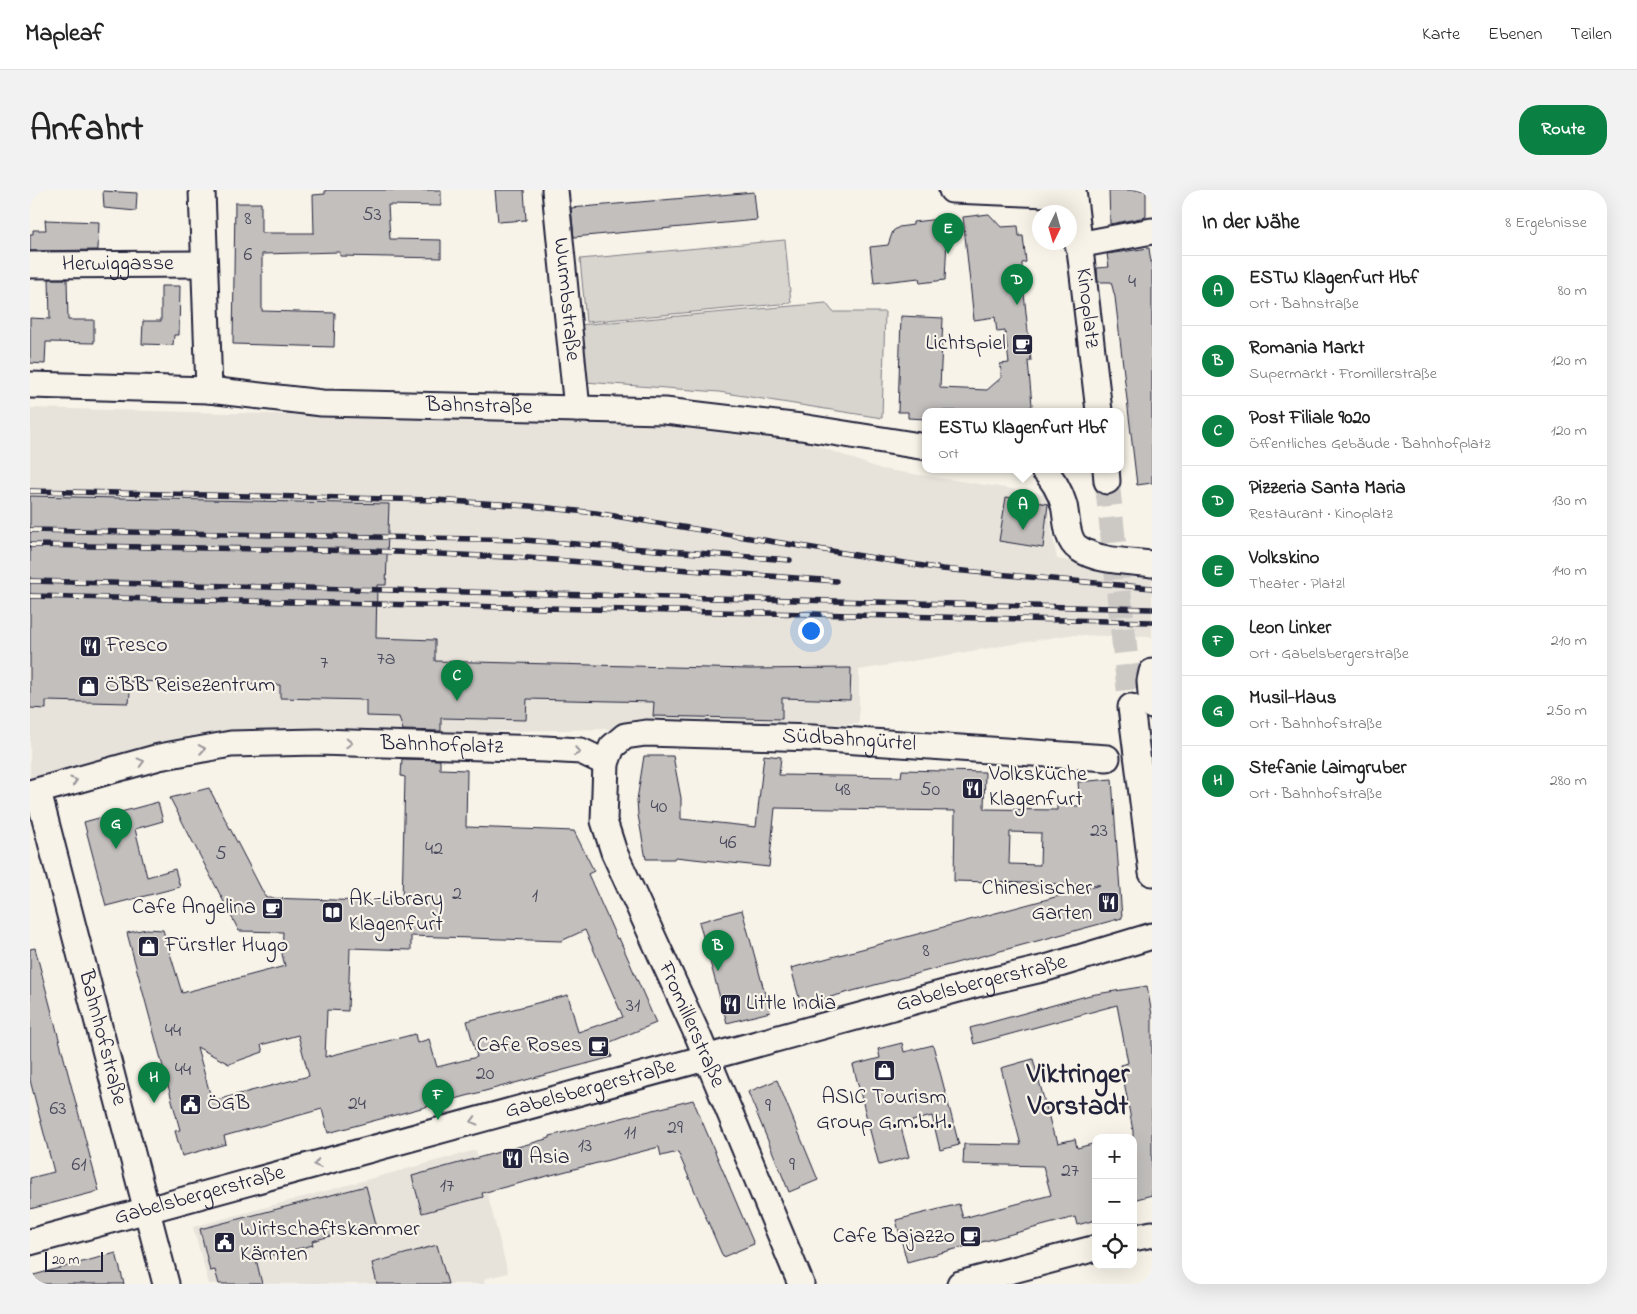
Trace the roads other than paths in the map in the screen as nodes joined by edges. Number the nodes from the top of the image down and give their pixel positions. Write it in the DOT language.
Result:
graph roads {
  1 [pos="202,190"];
  2 [pos="555,190"];
  3 [pos="952,190"];
  4 [pos="1073,193"];
  5 [pos="1152,231"];
  6 [pos="1078,245"];
  7 [pos="204,264"];
  8 [pos="30,265"];
  9 [pos="30,385"];
  10 [pos="209,390"];
  11 [pos="1098,401"];
  12 [pos="577,409"];
  13 [pos="922,446"];
  14 [pos="1046,473"];
  15 [pos="1152,564"];
  16 [pos="1152,672"];
  17 [pos="1142,706"];
  18 [pos="1107,758"];
  19 [pos="1144,758"];
  20 [pos="606,763"];
  21 [pos="34,792"];
  22 [pos="1152,873"];
  23 [pos="1152,936"];
  24 [pos="706,1058"];
  25 [pos="147,1209"];
  26 [pos="1152,1234"];
  27 [pos="1137,1237"];
  28 [pos="30,1242"];
  29 [pos="1092,1249"];
  30 [pos="166,1284"];
  31 [pos="801,1284"];
  32 [pos="960,1284"];
  1 -- 7 [label="street"];
  2 -- 12 [label="street, Wurmbstraße"];
  3 -- 4 [label="street"];
  4 -- 6 [label="street, Kinoplatz"];
  5 -- 6 [label="street"];
  6 -- 11 [label="street, Kinoplatz"];
  7 -- 8 [label="street, Herwiggasse"];
  7 -- 10 [label="street"];
  9 -- 10 [label="street, Bahnstraße"];
  10 -- 12 [label="street, Bahnstraße"];
  12 -- 13 [label="street, Bahnstraße"];
  14 -- 15 [label="street"];
  16 -- 17 [label="street"];
  17 -- 19 [label="street"];
  18 -- 20 [label="street, Südbahngürtel"];
  19 -- 22 [label="street"];
  21 -- 20 [label="street, Bahnhofplatz, one-way"];
  20 -- 24 [label="street, Fromillerstraße"];
  21 -- 25 [label="street, Bahnhofstraße"];
  23 -- 24 [label="street, Gabelsbergerstraße"];
  24 -- 25 [label="street, Gabelsbergerstraße, one-way"];
  24 -- 31 [label="street, Fromillerstraße"];
  25 -- 28 [label="street, Gabelsbergerstraße"];
  25 -- 30 [label="street, Bahnhofstraße"];
  26 -- 27 [label="street"];
  29 -- 32 [label="street"];
}
